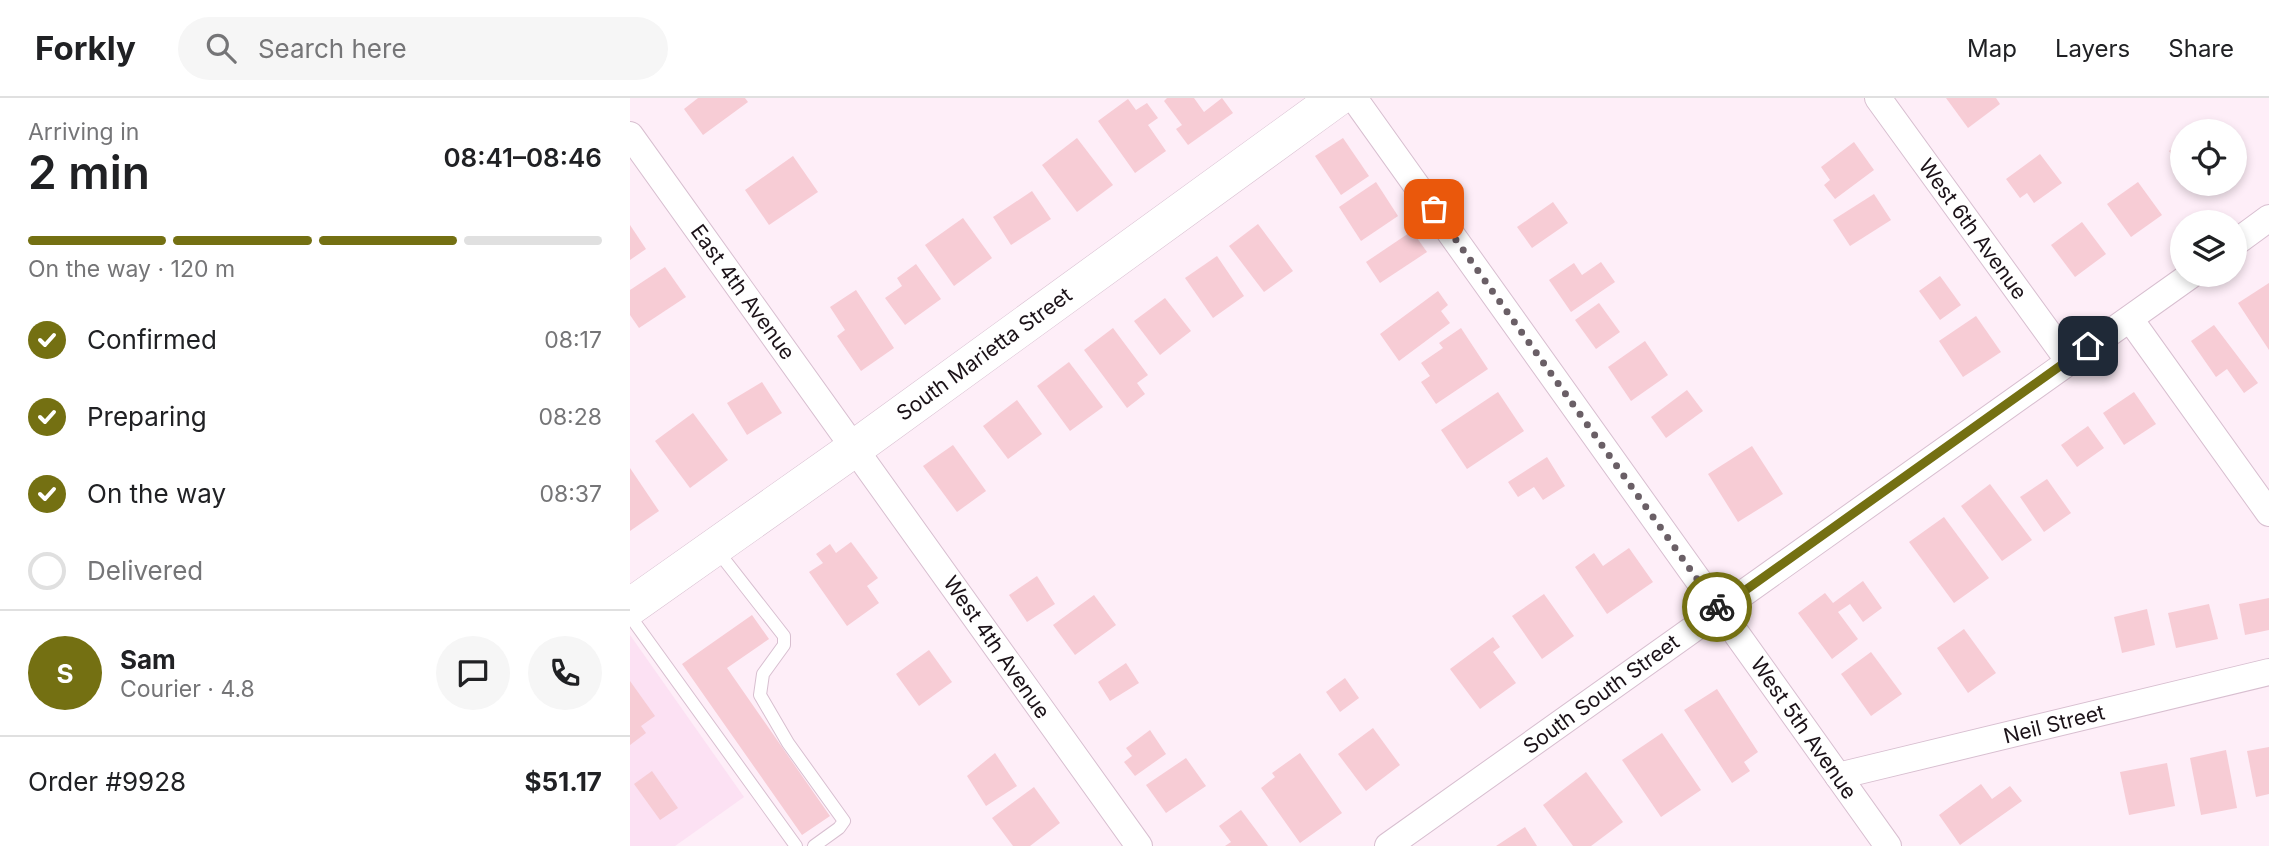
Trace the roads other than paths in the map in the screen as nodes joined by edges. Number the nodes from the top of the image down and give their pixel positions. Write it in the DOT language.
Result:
graph roads {
  1 [pos="1337,98"];
  2 [pos="1354,98"];
  3 [pos="1878,98"];
  4 [pos="630,135"];
  5 [pos="2269,218"];
  6 [pos="2247,234"];
  7 [pos="2174,287"];
  8 [pos="2130,319"];
  9 [pos="2068,360"];
  10 [pos="855,448"];
  11 [pos="2269,513"];
  12 [pos="715,547"];
  13 [pos="630,607"];
  14 [pos="1719,609"];
  15 [pos="630,616"];
  16 [pos="2269,672"];
  17 [pos="1838,776"];
  18 [pos="796,846"];
  19 [pos="814,846"];
  20 [pos="1139,846"];
  21 [pos="1388,846"];
  22 [pos="1888,846"];
  1 -- 10 [label="main road, South Marietta Street"];
  2 -- 14 [label="street, West 5th Avenue"];
  3 -- 9 [label="street, West 6th Avenue"];
  4 -- 10 [label="street, East 4th Avenue"];
  5 -- 6 [label="street"];
  7 -- 8 [label="street, South South Street"];
  8 -- 9 [label="street, South South Street"];
  8 -- 11 [label="street"];
  9 -- 14 [label="street, South South Street"];
  10 -- 12 [label="main road, South Marietta Street"];
  10 -- 20 [label="street, West 4th Avenue"];
  12 -- 13 [label="main road, South Marietta Street"];
  12 -- 19 [label="lane"];
  14 -- 17 [label="street, West 5th Avenue"];
  14 -- 21 [label="street, South South Street"];
  15 -- 18 [label="lane"];
  16 -- 17 [label="street, Neil Street"];
  17 -- 22 [label="street, West 5th Avenue"];
}
